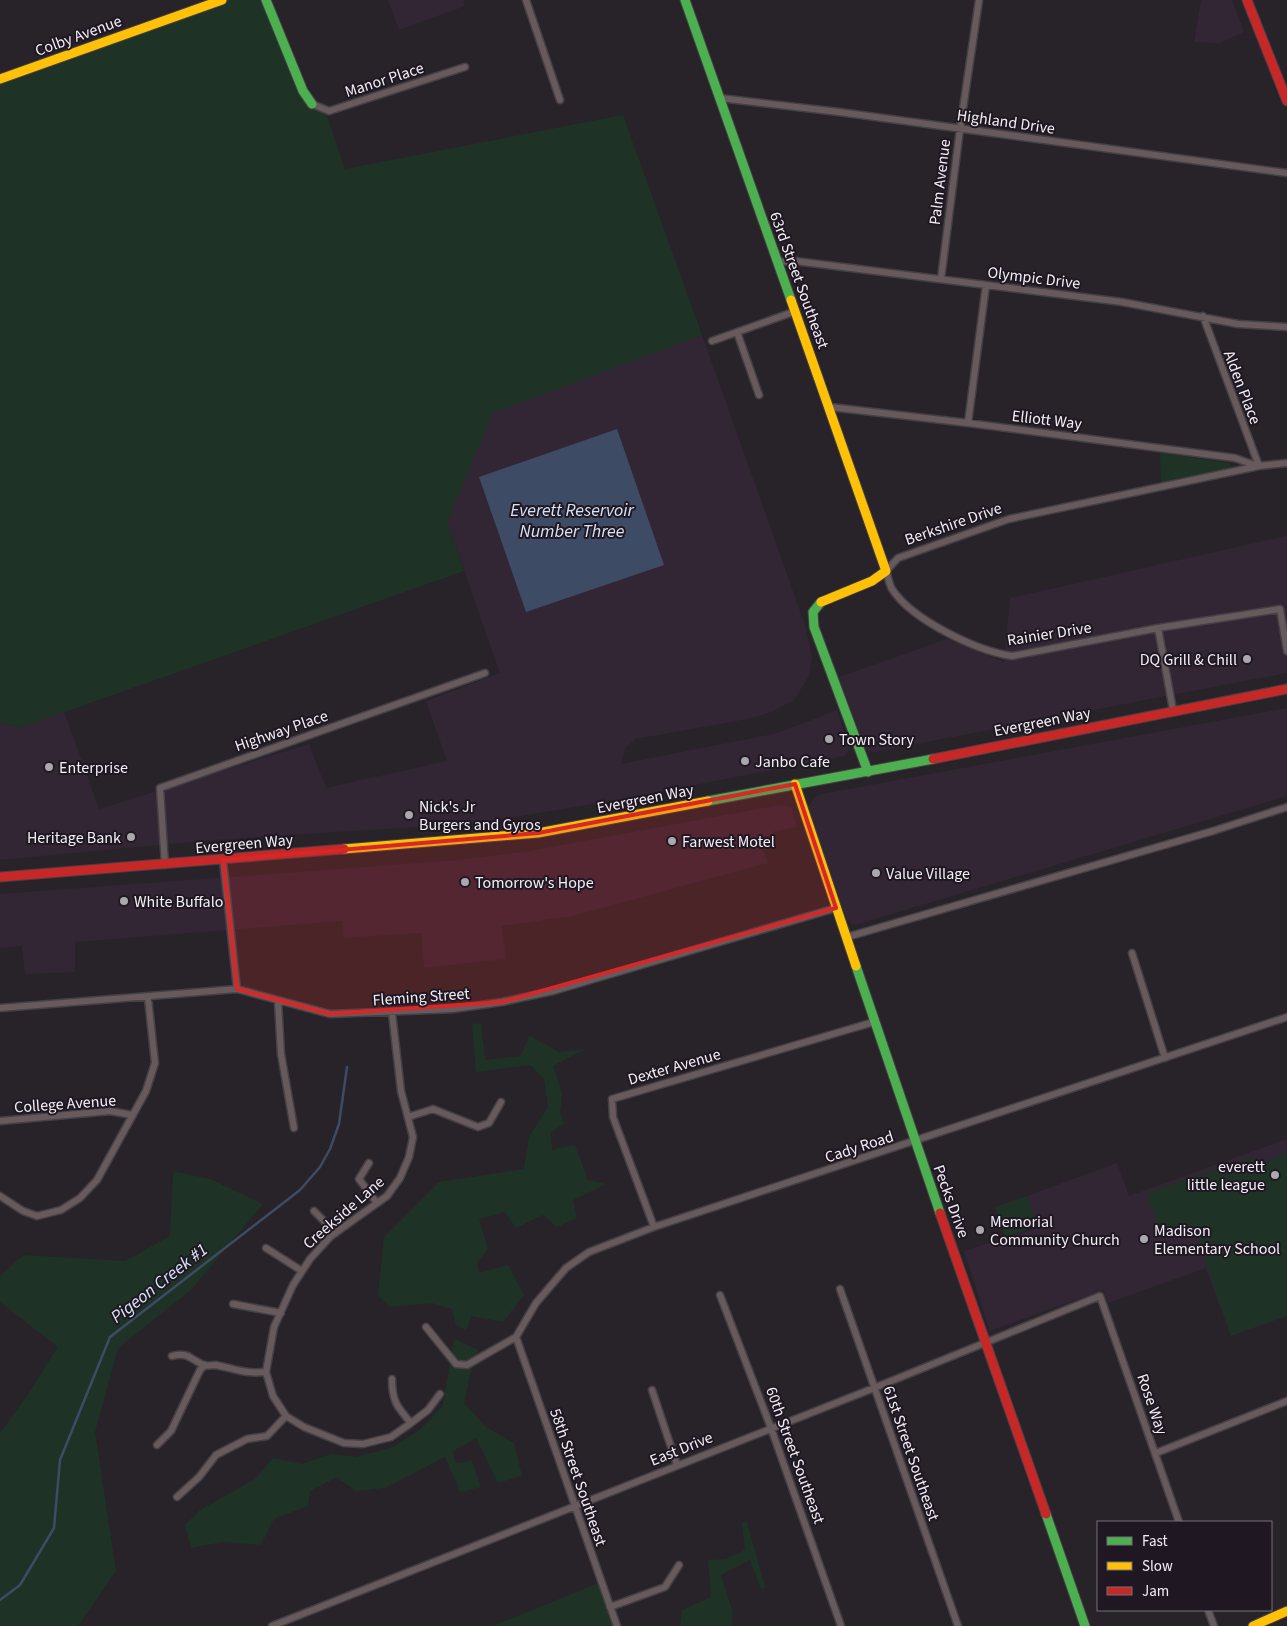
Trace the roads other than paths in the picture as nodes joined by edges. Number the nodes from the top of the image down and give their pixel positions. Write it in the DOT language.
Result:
graph roads {
  1 [pos="222,0"];
  2 [pos="266,0"];
  3 [pos="526,0"];
  4 [pos="685,0"];
  5 [pos="979,0"];
  6 [pos="1247,0"];
  7 [pos="465,67"];
  8 [pos="0,79"];
  9 [pos="720,98"];
  10 [pos="560,100"];
  11 [pos="1287,101"];
  12 [pos="312,104"];
  13 [pos="960,129"];
  14 [pos="1287,174"];
  15 [pos="777,262"];
  16 [pos="941,279"];
  17 [pos="986,285"];
  18 [pos="796,311"];
  19 [pos="1203,316"];
  20 [pos="1287,327"];
  21 [pos="736,332"];
  22 [pos="712,341"];
  23 [pos="759,395"];
  24 [pos="830,407"];
  25 [pos="968,422"];
  26 [pos="1287,463"];
  27 [pos="1259,466"];
  28 [pos="886,571"];
  29 [pos="1284,612"];
  30 [pos="1158,628"];
  31 [pos="1287,651"];
  32 [pos="485,674"];
  33 [pos="1287,689"];
  34 [pos="1173,710"];
  35 [pos="868,772"];
  36 [pos="795,784"];
  37 [pos="1287,807"];
  38 [pos="223,860"];
  39 [pos="165,865"];
  40 [pos="0,877"];
  41 [pos="836,908"];
  42 [pos="847,937"];
  43 [pos="1132,953"];
  44 [pos="237,989"];
  45 [pos="148,998"];
  46 [pos="278,1002"];
  47 [pos="0,1008"];
  48 [pos="392,1013"];
  49 [pos="1287,1017"];
  50 [pos="874,1022"];
  51 [pos="1165,1058"];
  52 [pos="501,1102"];
  53 [pos="132,1114"];
  54 [pos="408,1117"];
  55 [pos="0,1121"];
  56 [pos="294,1128"];
  57 [pos="915,1142"];
  58 [pos="369,1163"];
  59 [pos="0,1196"];
  60 [pos="377,1203"];
  61 [pos="314,1211"];
  62 [pos="654,1227"];
  63 [pos="336,1233"];
  64 [pos="266,1248"];
  65 [pos="302,1271"];
  66 [pos="840,1289"];
  67 [pos="720,1295"];
  68 [pos="1100,1296"];
  69 [pos="233,1304"];
  70 [pos="281,1312"];
  71 [pos="426,1327"];
  72 [pos="516,1337"];
  73 [pos="986,1342"];
  74 [pos="172,1356"];
  75 [pos="205,1365"];
  76 [pos="266,1372"];
  77 [pos="392,1379"];
  78 [pos="874,1388"];
  79 [pos="652,1390"];
  80 [pos="440,1394"];
  81 [pos="1287,1401"];
  82 [pos="286,1416"];
  83 [pos="411,1423"];
  84 [pos="771,1428"];
  85 [pos="157,1445"];
  86 [pos="1156,1453"];
  87 [pos="676,1465"];
  88 [pos="176,1497"];
  89 [pos="573,1506"];
  90 [pos="1179,1521"];
  91 [pos="679,1565"];
  92 [pos="610,1607"];
  93 [pos="1208,1611"];
  94 [pos="1287,1611"];
  95 [pos="272,1626"];
  96 [pos="616,1626"];
  97 [pos="841,1626"];
  98 [pos="958,1626"];
  99 [pos="1085,1626"];
  100 [pos="1214,1626"];
  101 [pos="1253,1626"];
  1 -- 8 [label="street, Colby Avenue"];
  2 -- 12 [label="street"];
  3 -- 10 [label="street"];
  4 -- 9 [label="street, 63rd Street Southeast"];
  5 -- 13 [label="street, Palm Avenue"];
  6 -- 11 [label="street"];
  7 -- 12 [label="street, Manor Place"];
  9 -- 13 [label="street, Highland Drive"];
  9 -- 15 [label="street, 63rd Street Southeast"];
  13 -- 14 [label="street, Highland Drive"];
  13 -- 16 [label="street, Palm Avenue"];
  15 -- 16 [label="street, Olympic Drive"];
  15 -- 18 [label="street, 63rd Street Southeast"];
  16 -- 17 [label="street, Olympic Drive"];
  17 -- 19 [label="street, Olympic Drive"];
  17 -- 25 [label="street"];
  18 -- 21 [label="street"];
  18 -- 24 [label="street, 63rd Street Southeast"];
  19 -- 20 [label="street, Olympic Drive"];
  19 -- 27 [label="street, Alden Place"];
  21 -- 22 [label="street"];
  21 -- 23 [label="street"];
  24 -- 25 [label="street, Elliott Way"];
  24 -- 28 [label="street, 63rd Street Southeast"];
  25 -- 27 [label="street, Elliott Way"];
  26 -- 27 [label="street, Berkshire Drive"];
  27 -- 28 [label="street, Berkshire Drive"];
  28 -- 30 [label="street, Rainier Drive"];
  28 -- 35 [label="street, Berkshire Drive"];
  29 -- 30 [label="street, Rainier Drive"];
  29 -- 31 [label="street"];
  30 -- 34 [label="street"];
  32 -- 39 [label="street, Highway Place"];
  33 -- 34 [label="street, Evergreen Way"];
  34 -- 35 [label="street, Evergreen Way"];
  35 -- 36 [label="street, Evergreen Way"];
  36 -- 38 [label="street, Evergreen Way"];
  36 -- 41 [label="street, Pecks Drive"];
  37 -- 42 [label="street"];
  38 -- 39 [label="street, Evergreen Way"];
  38 -- 44 [label="street"];
  39 -- 40 [label="street, Evergreen Way"];
  41 -- 42 [label="street, Pecks Drive"];
  41 -- 48 [label="street, Fleming Street"];
  42 -- 50 [label="street, Pecks Drive"];
  43 -- 51 [label="street"];
  44 -- 45 [label="street, Fleming Street"];
  44 -- 46 [label="street, Fleming Street"];
  45 -- 47 [label="street, Fleming Street"];
  45 -- 53 [label="street"];
  46 -- 48 [label="street, Fleming Street"];
  46 -- 56 [label="street"];
  48 -- 54 [label="street, Creekside Lane"];
  49 -- 51 [label="street, Cady Road"];
  50 -- 57 [label="street, Pecks Drive"];
  50 -- 62 [label="street, Dexter Avenue"];
  51 -- 57 [label="street, Cady Road"];
  52 -- 54 [label="street"];
  53 -- 55 [label="street, College Avenue"];
  53 -- 59 [label="street"];
  54 -- 60 [label="street, Creekside Lane"];
  57 -- 62 [label="street, Cady Road"];
  57 -- 73 [label="street, Pecks Drive"];
  58 -- 60 [label="street"];
  60 -- 63 [label="street, Creekside Lane"];
  61 -- 63 [label="street"];
  62 -- 72 [label="street, Cady Road"];
  63 -- 65 [label="street, Creekside Lane"];
  64 -- 65 [label="street"];
  65 -- 70 [label="street, Creekside Lane"];
  66 -- 78 [label="street, 61st Street Southeast"];
  67 -- 84 [label="street, 60th Street Southeast"];
  68 -- 73 [label="street, East Drive"];
  68 -- 86 [label="street, Rose Way"];
  69 -- 70 [label="street"];
  70 -- 76 [label="street, Creekside Lane"];
  71 -- 72 [label="street, Cady Road"];
  72 -- 89 [label="street, 58th Street Southeast"];
  73 -- 78 [label="street, East Drive"];
  73 -- 99 [label="street, Pecks Drive"];
  74 -- 75 [label="street"];
  75 -- 76 [label="street"];
  75 -- 85 [label="street"];
  76 -- 82 [label="street, Creekside Lane"];
  77 -- 83 [label="street"];
  78 -- 84 [label="street, East Drive"];
  78 -- 98 [label="street, 61st Street Southeast"];
  79 -- 87 [label="street"];
  80 -- 83 [label="street, Creekside Lane"];
  81 -- 86 [label="street"];
  82 -- 83 [label="street, Creekside Lane"];
  82 -- 88 [label="street"];
  84 -- 87 [label="street, East Drive"];
  84 -- 97 [label="street, 60th Street Southeast"];
  86 -- 90 [label="street, Rose Way"];
  87 -- 89 [label="street, East Drive"];
  89 -- 92 [label="street, 58th Street Southeast"];
  89 -- 95 [label="street, East Drive"];
  91 -- 92 [label="street"];
  92 -- 96 [label="street, 58th Street Southeast"];
  93 -- 100 [label="street"];
  94 -- 101 [label="street"];
}
